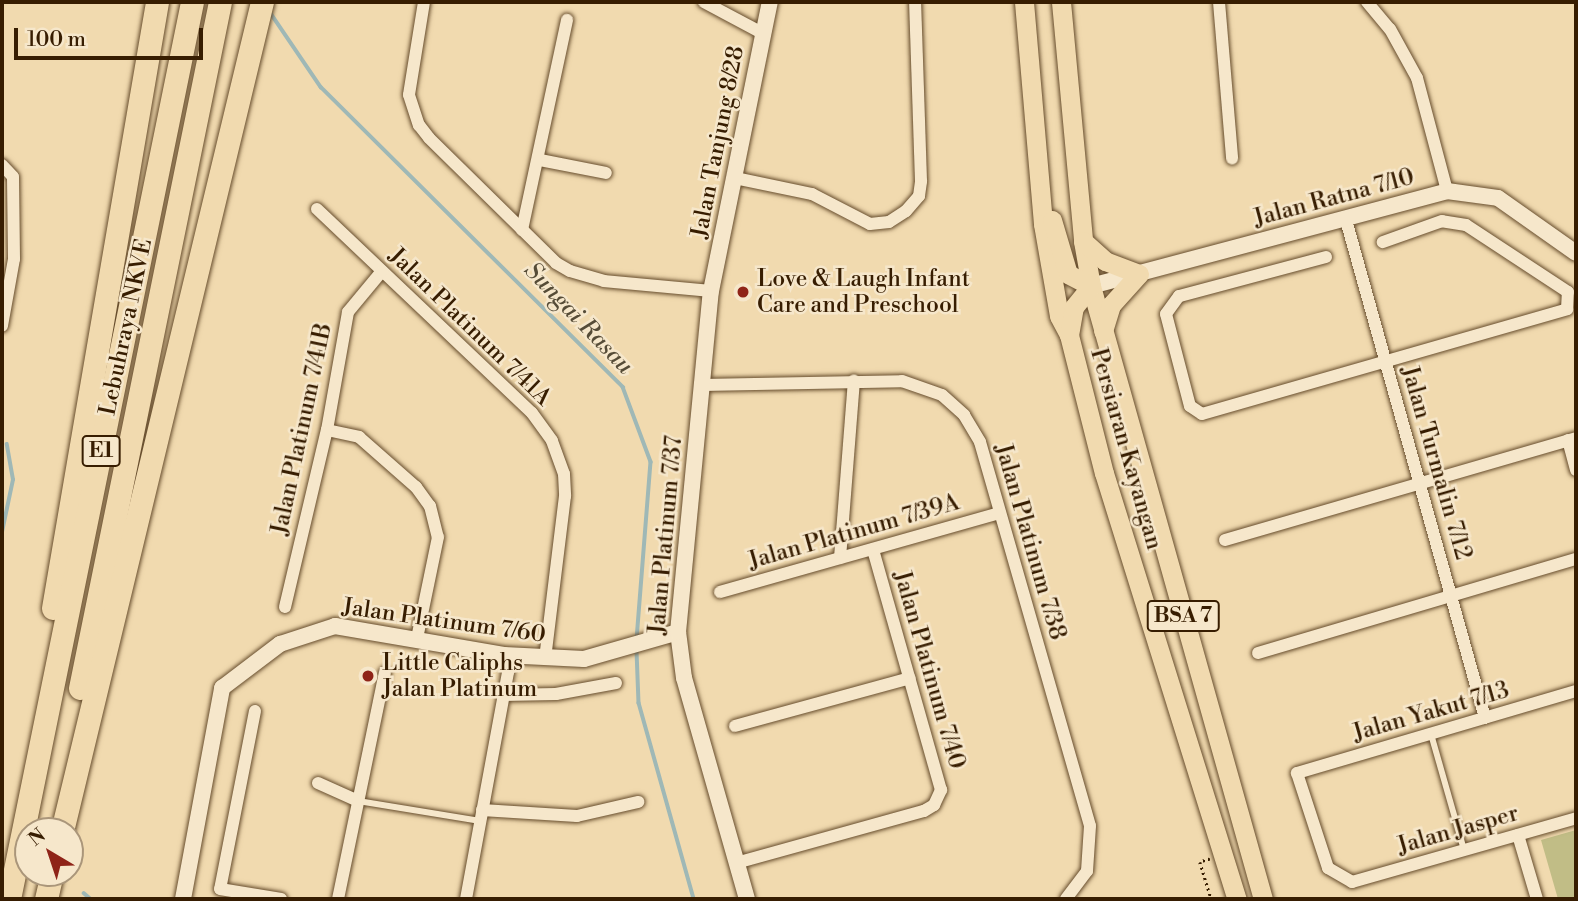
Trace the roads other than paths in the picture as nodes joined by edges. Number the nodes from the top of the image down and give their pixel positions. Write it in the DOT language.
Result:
graph roads {
  1 [pos="157,2"];
  2 [pos="192,2"];
  3 [pos="220,2"];
  4 [pos="262,2"];
  5 [pos="424,2"];
  6 [pos="704,2"];
  7 [pos="770,2"];
  8 [pos="915,2"];
  9 [pos="1024,2"];
  10 [pos="1061,2"];
  11 [pos="1219,2"];
  12 [pos="1367,2"];
  13 [pos="567,20"];
  14 [pos="762,33"];
  15 [pos="1232,158"];
  16 [pos="540,160"];
  17 [pos="2,165"];
  18 [pos="606,173"];
  19 [pos="735,178"];
  20 [pos="1039,178"];
  21 [pos="1447,191"];
  22 [pos="317,209"];
  23 [pos="1346,220"];
  24 [pos="522,230"];
  25 [pos="1083,242"];
  26 [pos="1382,242"];
  27 [pos="1576,253"];
  28 [pos="1326,257"];
  29 [pos="382,271"];
  30 [pos="1139,274"];
  31 [pos="1091,286"];
  32 [pos="711,292"];
  33 [pos="2,326"];
  34 [pos="1102,333"];
  35 [pos="1069,335"];
  36 [pos="1385,361"];
  37 [pos="854,381"];
  38 [pos="702,385"];
  39 [pos="327,430"];
  40 [pos="1572,439"];
  41 [pos="1576,470"];
  42 [pos="1419,481"];
  43 [pos="999,513"];
  44 [pos="1225,540"];
  45 [pos="873,549"];
  46 [pos="840,558"];
  47 [pos="1576,559"];
  48 [pos="720,592"];
  49 [pos="1451,594"];
  50 [pos="285,607"];
  51 [pos="678,632"];
  52 [pos="416,638"];
  53 [pos="1258,653"];
  54 [pos="504,655"];
  55 [pos="545,658"];
  56 [pos="385,673"];
  57 [pos="910,678"];
  58 [pos="616,683"];
  59 [pos="1576,691"];
  60 [pos="503,695"];
  61 [pos="255,711"];
  62 [pos="1485,718"];
  63 [pos="735,726"];
  64 [pos="1431,733"];
  65 [pos="318,783"];
  66 [pos="358,801"];
  67 [pos="638,802"];
  68 [pos="481,816"];
  69 [pos="54,817"];
  70 [pos="65,817"];
  71 [pos="1576,818"];
  72 [pos="1518,835"];
  73 [pos="1464,850"];
  74 [pos="736,863"];
  75 [pos="1352,883"];
  76 [pos="2,898"];
  77 [pos="9,899"];
  78 [pos="183,899"];
  79 [pos="281,899"];
  80 [pos="338,899"];
  81 [pos="466,899"];
  82 [pos="747,899"];
  83 [pos="1066,899"];
  84 [pos="1237,899"];
  85 [pos="1263,899"];
  86 [pos="1537,899"];
  1 -- 76 [label="highway"];
  2 -- 77 [label="highway, Lebuhraya NKVE / E1"];
  3 -- 69 [label="highway, Lebuhraya NKVE / E1"];
  4 -- 70 [label="highway"];
  5 -- 24 [label="street"];
  6 -- 14 [label="street"];
  7 -- 14 [label="street, Jalan Tanjung 8/28"];
  8 -- 19 [label="street"];
  9 -- 20 [label="main road, Persiaran Kayangan / BSA 7"];
  10 -- 25 [label="main road, Persiaran Kayangan / BSA 7"];
  11 -- 15 [label="street"];
  12 -- 21 [label="street"];
  13 -- 16 [label="street"];
  14 -- 19 [label="street, Jalan Tanjung 8/28"];
  16 -- 18 [label="street"];
  16 -- 24 [label="street"];
  17 -- 33 [label="street"];
  19 -- 32 [label="street, Jalan Tanjung 8/28"];
  20 -- 31 [label="main road"];
  20 -- 35 [label="main road, Persiaran Kayangan / BSA 7"];
  21 -- 23 [label="street, Jalan Ratna 7/10"];
  21 -- 27 [label="street, Jalan Ratna 7/10"];
  22 -- 29 [label="street, Jalan Platinum 7/41A"];
  23 -- 30 [label="street, Jalan Ratna 7/10"];
  23 -- 36 [label="street, Jalan Turmalin 7/12"];
  24 -- 32 [label="street"];
  25 -- 30 [label="main road"];
  25 -- 31 [label="main road, Persiaran Kayangan / BSA 7"];
  26 -- 36 [label="street"];
  28 -- 36 [label="street"];
  29 -- 39 [label="street, Jalan Platinum 7/41B"];
  29 -- 55 [label="street, Jalan Platinum 7/41A"];
  30 -- 31 [label="street, Jalan Ratna 7/10"];
  30 -- 34 [label="main road"];
  31 -- 34 [label="main road, Persiaran Kayangan / BSA 7"];
  31 -- 35 [label="main road"];
  32 -- 38 [label="street, Jalan Platinum 7/37"];
  34 -- 85 [label="main road, Persiaran Kayangan / BSA 7"];
  35 -- 84 [label="main road, Persiaran Kayangan / BSA 7"];
  36 -- 42 [label="street, Jalan Turmalin 7/12"];
  37 -- 38 [label="street, Jalan Platinum 7/38"];
  37 -- 43 [label="street, Jalan Platinum 7/38"];
  37 -- 46 [label="street"];
  38 -- 51 [label="street, Jalan Platinum 7/37"];
  39 -- 50 [label="street, Jalan Platinum 7/41B"];
  39 -- 52 [label="street"];
  40 -- 41 [label="street"];
  40 -- 42 [label="street"];
  42 -- 44 [label="street"];
  42 -- 49 [label="street, Jalan Turmalin 7/12"];
  43 -- 45 [label="street, Jalan Platinum 7/39A"];
  43 -- 83 [label="street, Jalan Platinum 7/38"];
  45 -- 46 [label="street, Jalan Platinum 7/39A"];
  45 -- 57 [label="street, Jalan Platinum 7/40"];
  46 -- 48 [label="street, Jalan Platinum 7/39A"];
  47 -- 49 [label="street"];
  49 -- 53 [label="street"];
  49 -- 62 [label="street, Jalan Turmalin 7/12"];
  51 -- 55 [label="street, Jalan Platinum 7/60"];
  51 -- 74 [label="street, Jalan Platinum 7/37"];
  52 -- 54 [label="street, Jalan Platinum 7/60"];
  52 -- 78 [label="street, Jalan Platinum 7/60"];
  54 -- 55 [label="street, Jalan Platinum 7/60"];
  54 -- 60 [label="street"];
  56 -- 66 [label="street"];
  57 -- 63 [label="street"];
  57 -- 74 [label="street, Jalan Platinum 7/40"];
  58 -- 60 [label="street"];
  59 -- 62 [label="street, Jalan Yakut 7/13"];
  60 -- 68 [label="street"];
  61 -- 79 [label="street"];
  62 -- 64 [label="street, Jalan Yakut 7/13"];
  64 -- 73 [label="lane"];
  64 -- 75 [label="street, Jalan Yakut 7/13"];
  65 -- 66 [label="street"];
  66 -- 68 [label="lane"];
  66 -- 80 [label="street"];
  67 -- 68 [label="street"];
  68 -- 81 [label="street"];
  71 -- 72 [label="street, Jalan Jasper"];
  72 -- 73 [label="street, Jalan Jasper"];
  72 -- 86 [label="street"];
  73 -- 75 [label="street, Jalan Jasper"];
  74 -- 82 [label="street, Jalan Platinum 7/37"];
}
